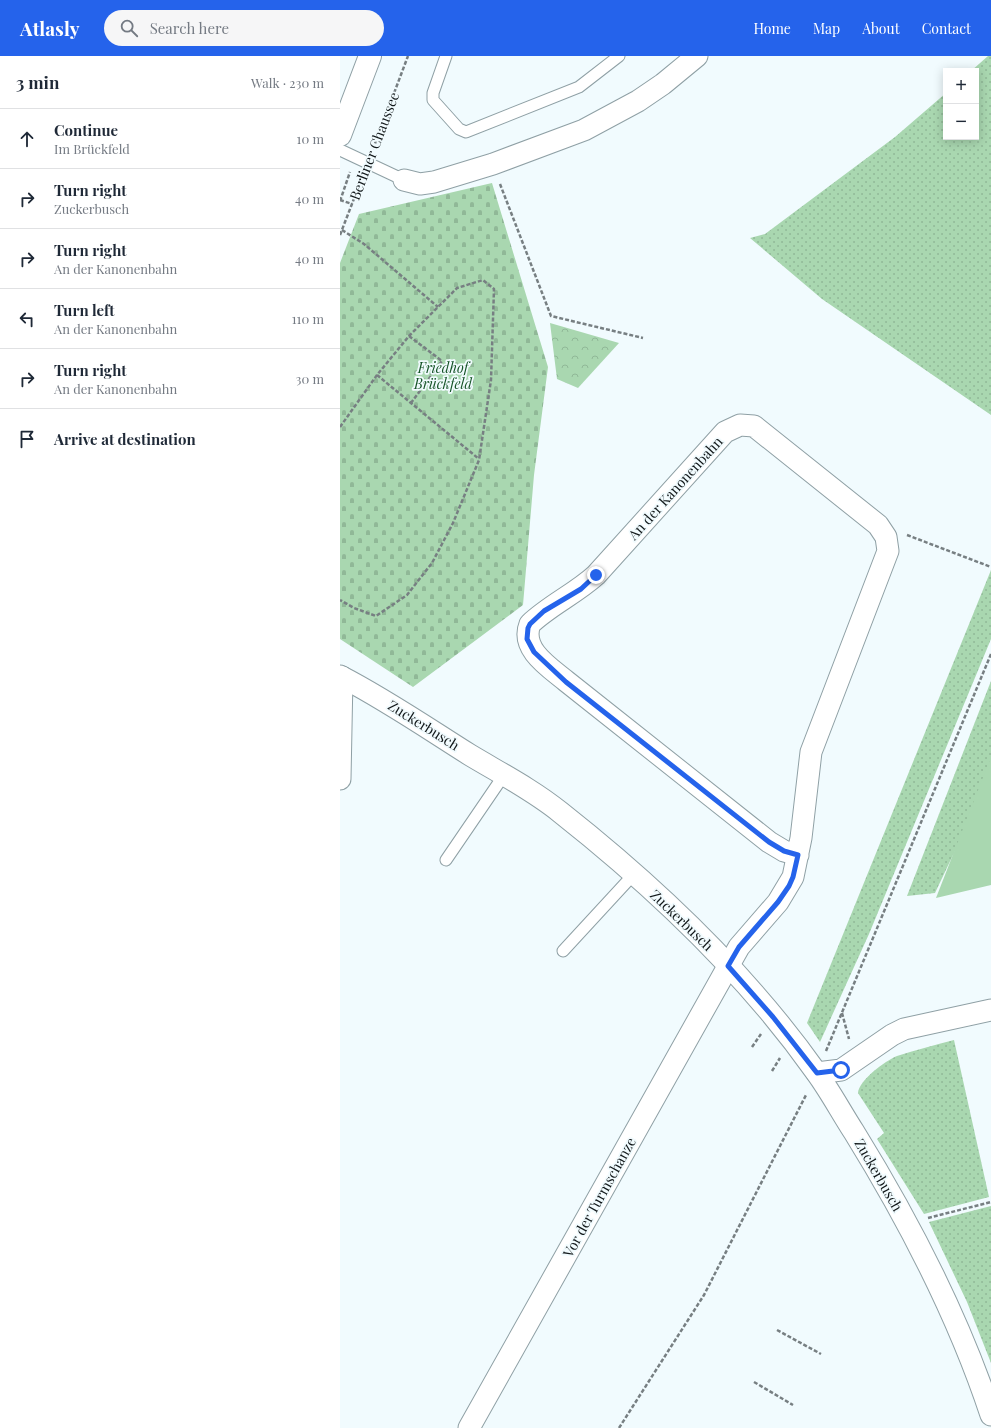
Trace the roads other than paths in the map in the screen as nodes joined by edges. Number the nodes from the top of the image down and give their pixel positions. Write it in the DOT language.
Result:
graph roads {
  1 [pos="370,56"];
  2 [pos="446,56"];
  3 [pos="619,56"];
  4 [pos="697,56"];
  5 [pos="340,135"];
  6 [pos="340,150"];
  7 [pos="404,180"];
  8 [pos="341,676"];
  9 [pos="504,775"];
  10 [pos="340,779"];
  11 [pos="798,855"];
  12 [pos="446,860"];
  13 [pos="634,874"];
  14 [pos="563,951"];
  15 [pos="728,966"];
  16 [pos="991,1010"];
  17 [pos="817,1073"];
  18 [pos="991,1415"];
  19 [pos="469,1428"];
  1 -- 5 [label="main road"];
  2 -- 3 [label="lane"];
  4 -- 7 [label="street"];
  6 -- 7 [label="lane"];
  8 -- 9 [label="street, Zuckerbusch"];
  8 -- 10 [label="street"];
  9 -- 12 [label="lane"];
  9 -- 13 [label="street, Zuckerbusch"];
  11 -- 11 [label="street, An der Kanonenbahn"];
  11 -- 15 [label="street"];
  13 -- 14 [label="lane"];
  13 -- 15 [label="street, Zuckerbusch"];
  15 -- 17 [label="street, Zuckerbusch"];
  15 -- 19 [label="street, Vor der Turmschanze"];
  16 -- 17 [label="street"];
  17 -- 18 [label="street, Zuckerbusch"];
}
